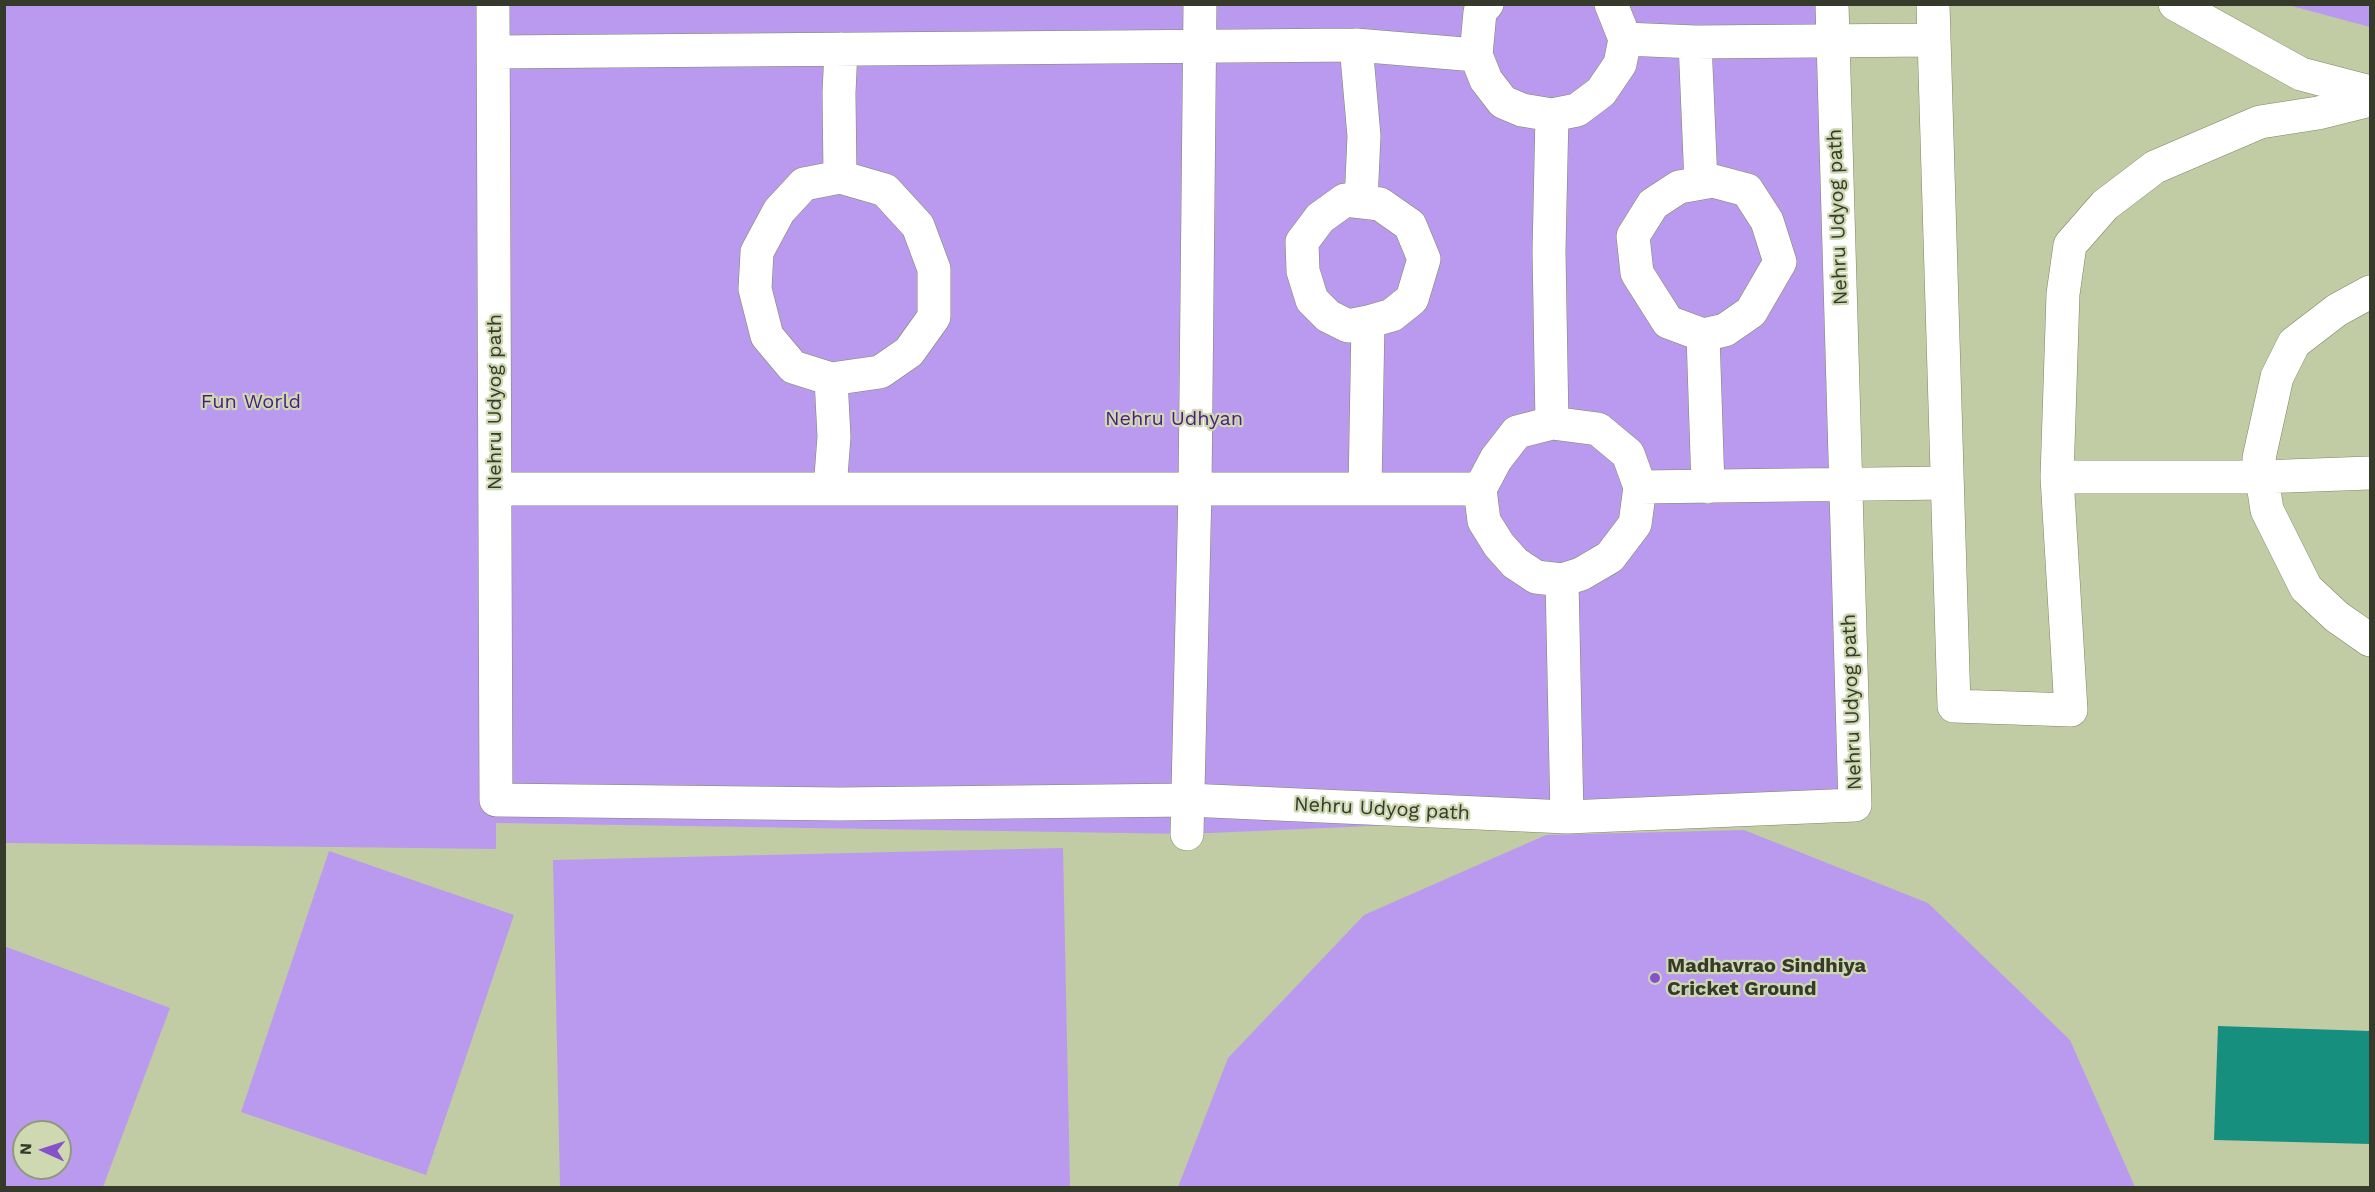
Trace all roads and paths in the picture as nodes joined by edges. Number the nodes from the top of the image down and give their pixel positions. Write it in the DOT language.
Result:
graph roads {
  1 [pos="493,4"];
  2 [pos="1200,4"];
  3 [pos="1487,4"];
  4 [pos="1611,4"];
  5 [pos="1832,4"];
  6 [pos="1933,4"];
  7 [pos="2175,4"];
  8 [pos="1624,39"];
  9 [pos="1934,40"];
  10 [pos="1695,42"];
  11 [pos="1200,45"];
  12 [pos="1356,45"];
  13 [pos="841,49"];
  14 [pos="494,52"];
  15 [pos="1476,55"];
  16 [pos="2370,92"];
  17 [pos="2370,100"];
  18 [pos="1552,115"];
  19 [pos="840,177"];
  20 [pos="1701,183"];
  21 [pos="1361,202"];
  22 [pos="2370,292"];
  23 [pos="1368,322"];
  24 [pos="1703,335"];
  25 [pos="831,379"];
  26 [pos="1552,423"];
  27 [pos="2370,473"];
  28 [pos="2057,477"];
  29 [pos="2260,477"];
  30 [pos="1947,483"];
  31 [pos="1846,485"];
  32 [pos="1640,487"];
  33 [pos="1708,487"];
  34 [pos="495,489"];
  35 [pos="830,489"];
  36 [pos="1365,489"];
  37 [pos="1480,489"];
  38 [pos="1195,490"];
  39 [pos="1562,580"];
  40 [pos="2370,640"];
  41 [pos="1188,800"];
  42 [pos="1567,817"];
  43 [pos="1187,834"];
  1 -- 14 [label="street, Nehru Udyog path"];
  2 -- 11 [label="street"];
  3 -- 15 [label="street"];
  4 -- 8 [label="street"];
  5 -- 31 [label="street, Nehru Udyog path"];
  6 -- 9 [label="street"];
  7 -- 16 [label="street"];
  8 -- 10 [label="street"];
  8 -- 18 [label="street"];
  9 -- 10 [label="street"];
  9 -- 30 [label="street"];
  10 -- 20 [label="street"];
  11 -- 12 [label="street"];
  11 -- 13 [label="street"];
  11 -- 38 [label="street"];
  12 -- 15 [label="street"];
  12 -- 21 [label="street"];
  13 -- 14 [label="street"];
  13 -- 19 [label="street"];
  14 -- 34 [label="street, Nehru Udyog path"];
  15 -- 18 [label="street"];
  17 -- 28 [label="street"];
  18 -- 26 [label="street"];
  19 -- 25 [label="street"];
  19 -- 25 [label="street"];
  20 -- 24 [label="street"];
  20 -- 24 [label="street"];
  21 -- 23 [label="street"];
  21 -- 23 [label="street"];
  22 -- 29 [label="street"];
  23 -- 36 [label="street"];
  24 -- 33 [label="street"];
  25 -- 35 [label="street"];
  26 -- 32 [label="street"];
  26 -- 37 [label="street"];
  27 -- 29 [label="street"];
  28 -- 29 [label="street"];
  28 -- 30 [label="street"];
  29 -- 40 [label="street"];
  30 -- 31 [label="street"];
  31 -- 33 [label="street"];
  31 -- 42 [label="street, Nehru Udyog path"];
  32 -- 33 [label="street"];
  32 -- 39 [label="street"];
  34 -- 35 [label="street"];
  34 -- 41 [label="street, Nehru Udyog path"];
  35 -- 38 [label="street"];
  36 -- 37 [label="street"];
  36 -- 38 [label="street"];
  37 -- 39 [label="street"];
  38 -- 41 [label="street"];
  39 -- 42 [label="street"];
  41 -- 42 [label="street, Nehru Udyog path"];
  41 -- 43 [label="street"];
}
